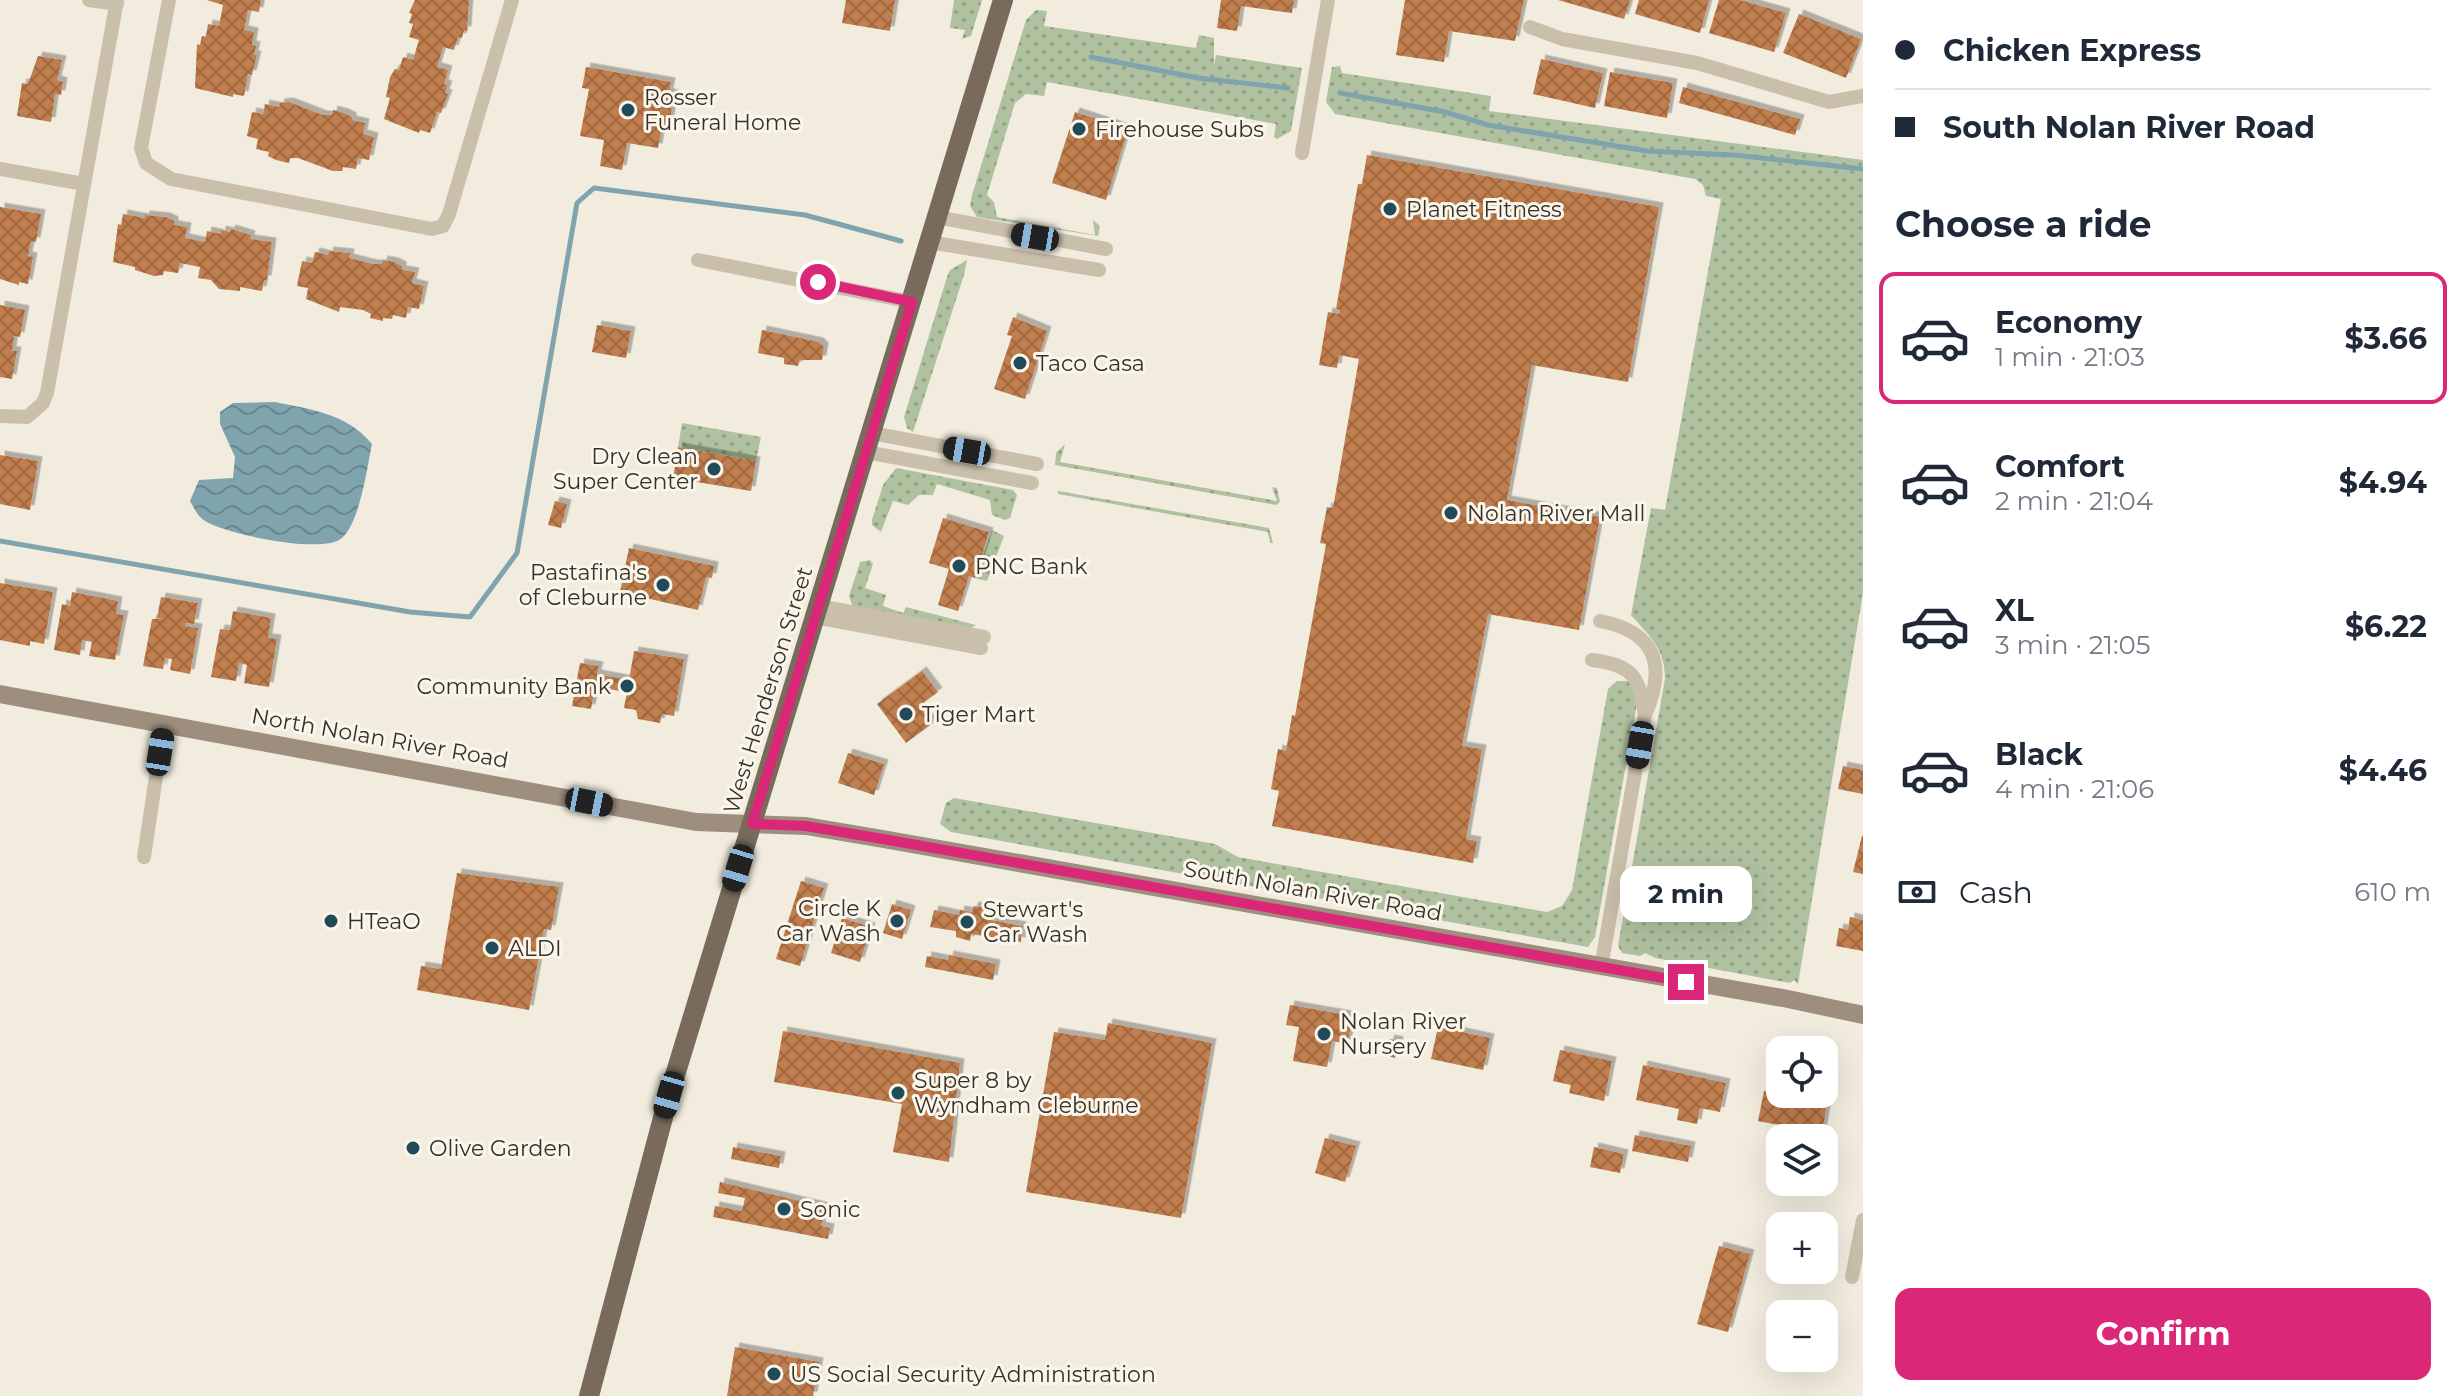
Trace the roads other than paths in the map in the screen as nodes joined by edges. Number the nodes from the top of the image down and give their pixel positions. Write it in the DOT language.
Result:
graph roads {
  1 [pos="89,0"];
  2 [pos="169,0"];
  3 [pos="512,0"];
  4 [pos="1003,0"];
  5 [pos="1328,0"];
  6 [pos="117,2"];
  7 [pos="1530,27"];
  8 [pos="1863,96"];
  9 [pos="1302,153"];
  10 [pos="0,169"];
  11 [pos="84,184"];
  12 [pos="937,217"];
  13 [pos="929,242"];
  14 [pos="1106,249"];
  15 [pos="698,260"];
  16 [pos="1099,270"];
  17 [pos="912,302"];
  18 [pos="0,416"];
  19 [pos="868,442"];
  20 [pos="1037,464"];
  21 [pos="1032,483"];
  22 [pos="817,611"];
  23 [pos="1600,621"];
  24 [pos="983,643"];
  25 [pos="1592,660"];
  26 [pos="0,694"];
  27 [pos="1645,715"];
  28 [pos="164,723"];
  29 [pos="752,824"];
  30 [pos="144,857"];
  31 [pos="1601,968"];
  32 [pos="1863,1015"];
  33 [pos="1863,1220"];
  34 [pos="1852,1277"];
  35 [pos="589,1396"];
  1 -- 6 [label="street"];
  2 -- 3 [label="street"];
  4 -- 12 [label="main road, West Henderson Street"];
  5 -- 9 [label="street"];
  6 -- 11 [label="street"];
  7 -- 8 [label="street"];
  10 -- 11 [label="street"];
  11 -- 18 [label="street"];
  12 -- 13 [label="main road, West Henderson Street"];
  12 -- 14 [label="street"];
  13 -- 16 [label="street"];
  13 -- 17 [label="main road, West Henderson Street"];
  15 -- 17 [label="street"];
  17 -- 19 [label="main road, West Henderson Street"];
  19 -- 20 [label="street"];
  19 -- 21 [label="street"];
  19 -- 22 [label="main road, West Henderson Street"];
  22 -- 24 [label="street"];
  22 -- 29 [label="main road, West Henderson Street"];
  23 -- 27 [label="street"];
  25 -- 27 [label="street"];
  26 -- 28 [label="main road, North Nolan River Road"];
  27 -- 31 [label="street"];
  28 -- 29 [label="main road, North Nolan River Road"];
  28 -- 30 [label="street"];
  29 -- 31 [label="main road, South Nolan River Road"];
  29 -- 35 [label="main road, West Henderson Street"];
  31 -- 32 [label="main road, South Nolan River Road"];
  33 -- 34 [label="street"];
}
